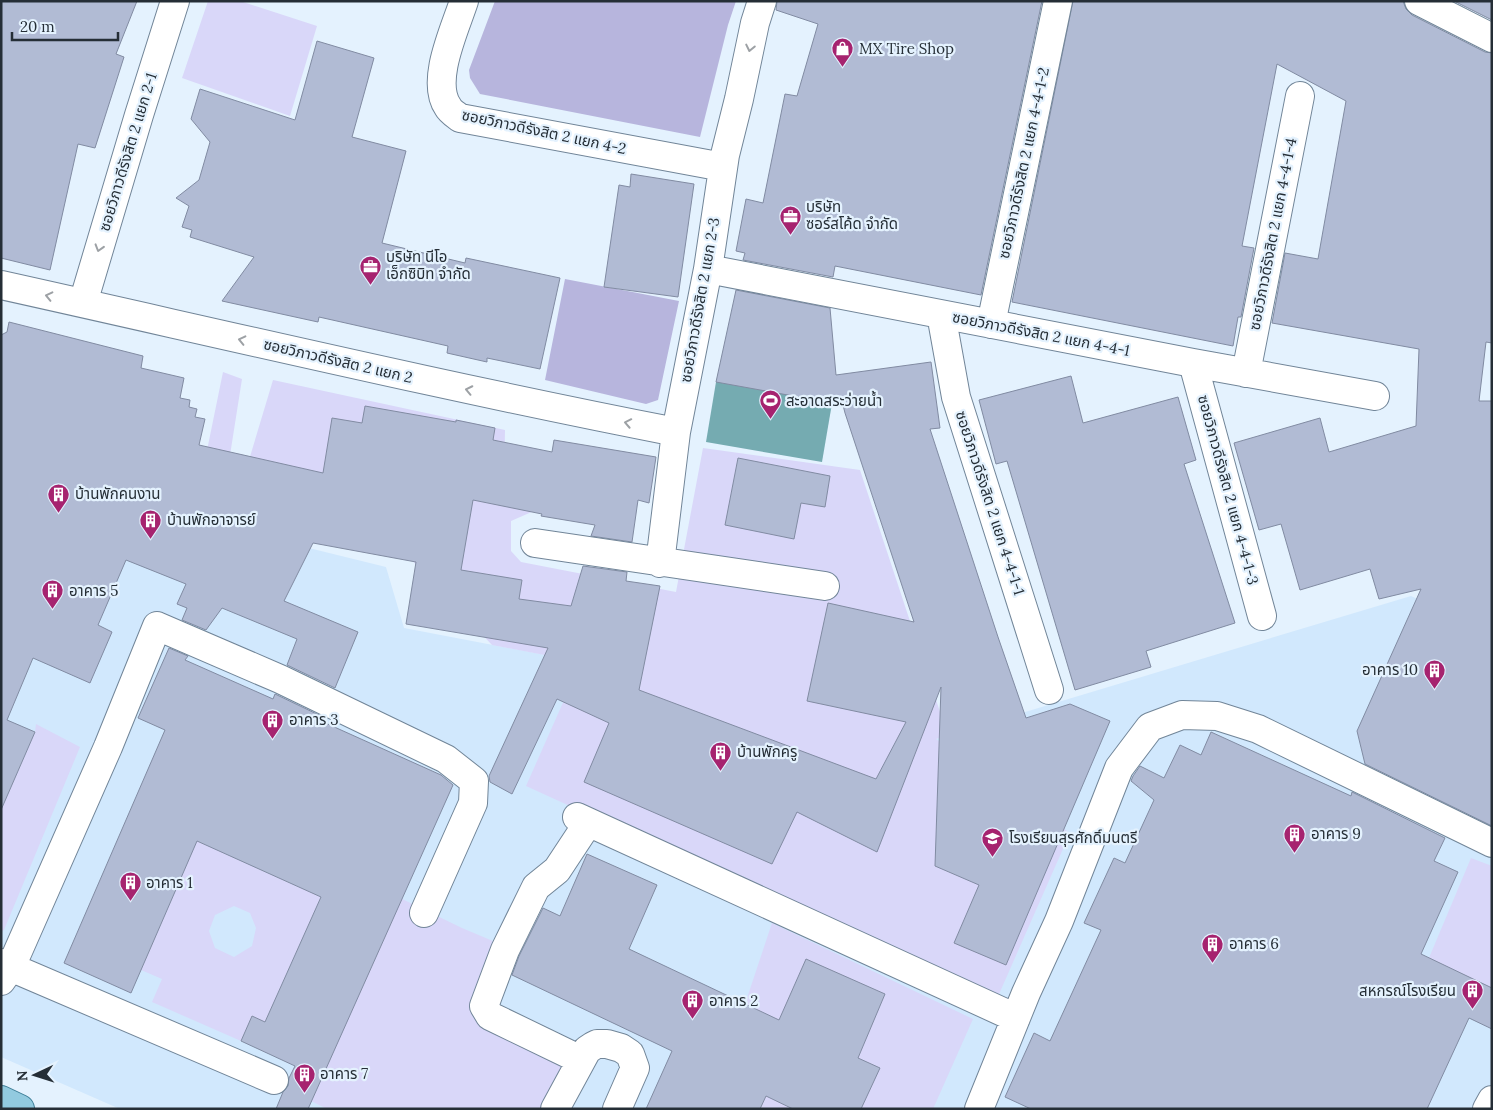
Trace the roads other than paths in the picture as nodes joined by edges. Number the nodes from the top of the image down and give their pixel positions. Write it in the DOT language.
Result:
graph roads {
  1 [pos="175,1"];
  2 [pos="464,1"];
  3 [pos="762,1"];
  4 [pos="1058,1"];
  5 [pos="1419,1"];
  6 [pos="1492,38"];
  7 [pos="1300,96"];
  8 [pos="722,168"];
  9 [pos="708,269"];
  10 [pos="1,285"];
  11 [pos="83,304"];
  12 [pos="941,314"];
  13 [pos="991,324"];
  14 [pos="1193,363"];
  15 [pos="1246,373"];
  16 [pos="1375,396"];
  17 [pos="676,432"];
  18 [pos="534,543"];
  19 [pos="660,563"];
  20 [pos="825,586"];
  21 [pos="1262,616"];
  22 [pos="1049,690"];
  23 [pos="1492,843"];
  24 [pos="424,912"];
  25 [pos="5,970"];
  26 [pos="1016,1018"];
  27 [pos="581,1060"];
  28 [pos="274,1080"];
  29 [pos="1,1100"];
  30 [pos="1492,1100"];
  31 [pos="20,1109"];
  32 [pos="555,1109"];
  33 [pos="617,1109"];
  34 [pos="979,1109"];
  35 [pos="1487,1109"];
  1 -- 11 [label="street, ซอยวิภาวดีรังสิต 2 แยก 2-1, one-way"];
  2 -- 8 [label="street, ซอยวิภาวดีรังสิต 2 แยก 4-2"];
  3 -- 8 [label="street, ซอยวิภาวดีรังสิต 2 แยก 2-3, one-way"];
  4 -- 13 [label="street, ซอยวิภาวดีรังสิต 2 แยก 4-4-1-2"];
  5 -- 6 [label="street"];
  7 -- 15 [label="street, ซอยวิภาวดีรังสิต 2 แยก 4-4-1-4"];
  8 -- 9 [label="street, ซอยวิภาวดีรังสิต 2 แยก 2-3"];
  9 -- 12 [label="street, ซอยวิภาวดีรังสิต 2 แยก 4-4-1"];
  9 -- 17 [label="street, ซอยวิภาวดีรังสิต 2 แยก 2-3"];
  11 -- 10 [label="street, ซอยวิภาวดีรังสิต 2 แยก 2, one-way"];
  17 -- 11 [label="street, ซอยวิภาวดีรังสิต 2 แยก 2, one-way"];
  12 -- 13 [label="street, ซอยวิภาวดีรังสิต 2 แยก 4-4-1"];
  12 -- 22 [label="street, ซอยวิภาวดีรังสิต 2 แยก 4-4-1-1"];
  13 -- 14 [label="street, ซอยวิภาวดีรังสิต 2 แยก 4-4-1"];
  14 -- 15 [label="street, ซอยวิภาวดีรังสิต 2 แยก 4-4-1"];
  14 -- 21 [label="street, ซอยวิภาวดีรังสิต 2 แยก 4-4-1-3"];
  15 -- 16 [label="street, ซอยวิภาวดีรังสิต 2 แยก 4-4-1"];
  17 -- 19 [label="street"];
  18 -- 19 [label="street"];
  19 -- 20 [label="street"];
  23 -- 26 [label="street"];
  24 -- 25 [label="street"];
  25 -- 28 [label="street"];
  26 -- 27 [label="street"];
  26 -- 34 [label="street"];
  27 -- 32 [label="street"];
  27 -- 33 [label="street"];
  29 -- 31 [label="main road"];
  30 -- 35 [label="street"];
}
